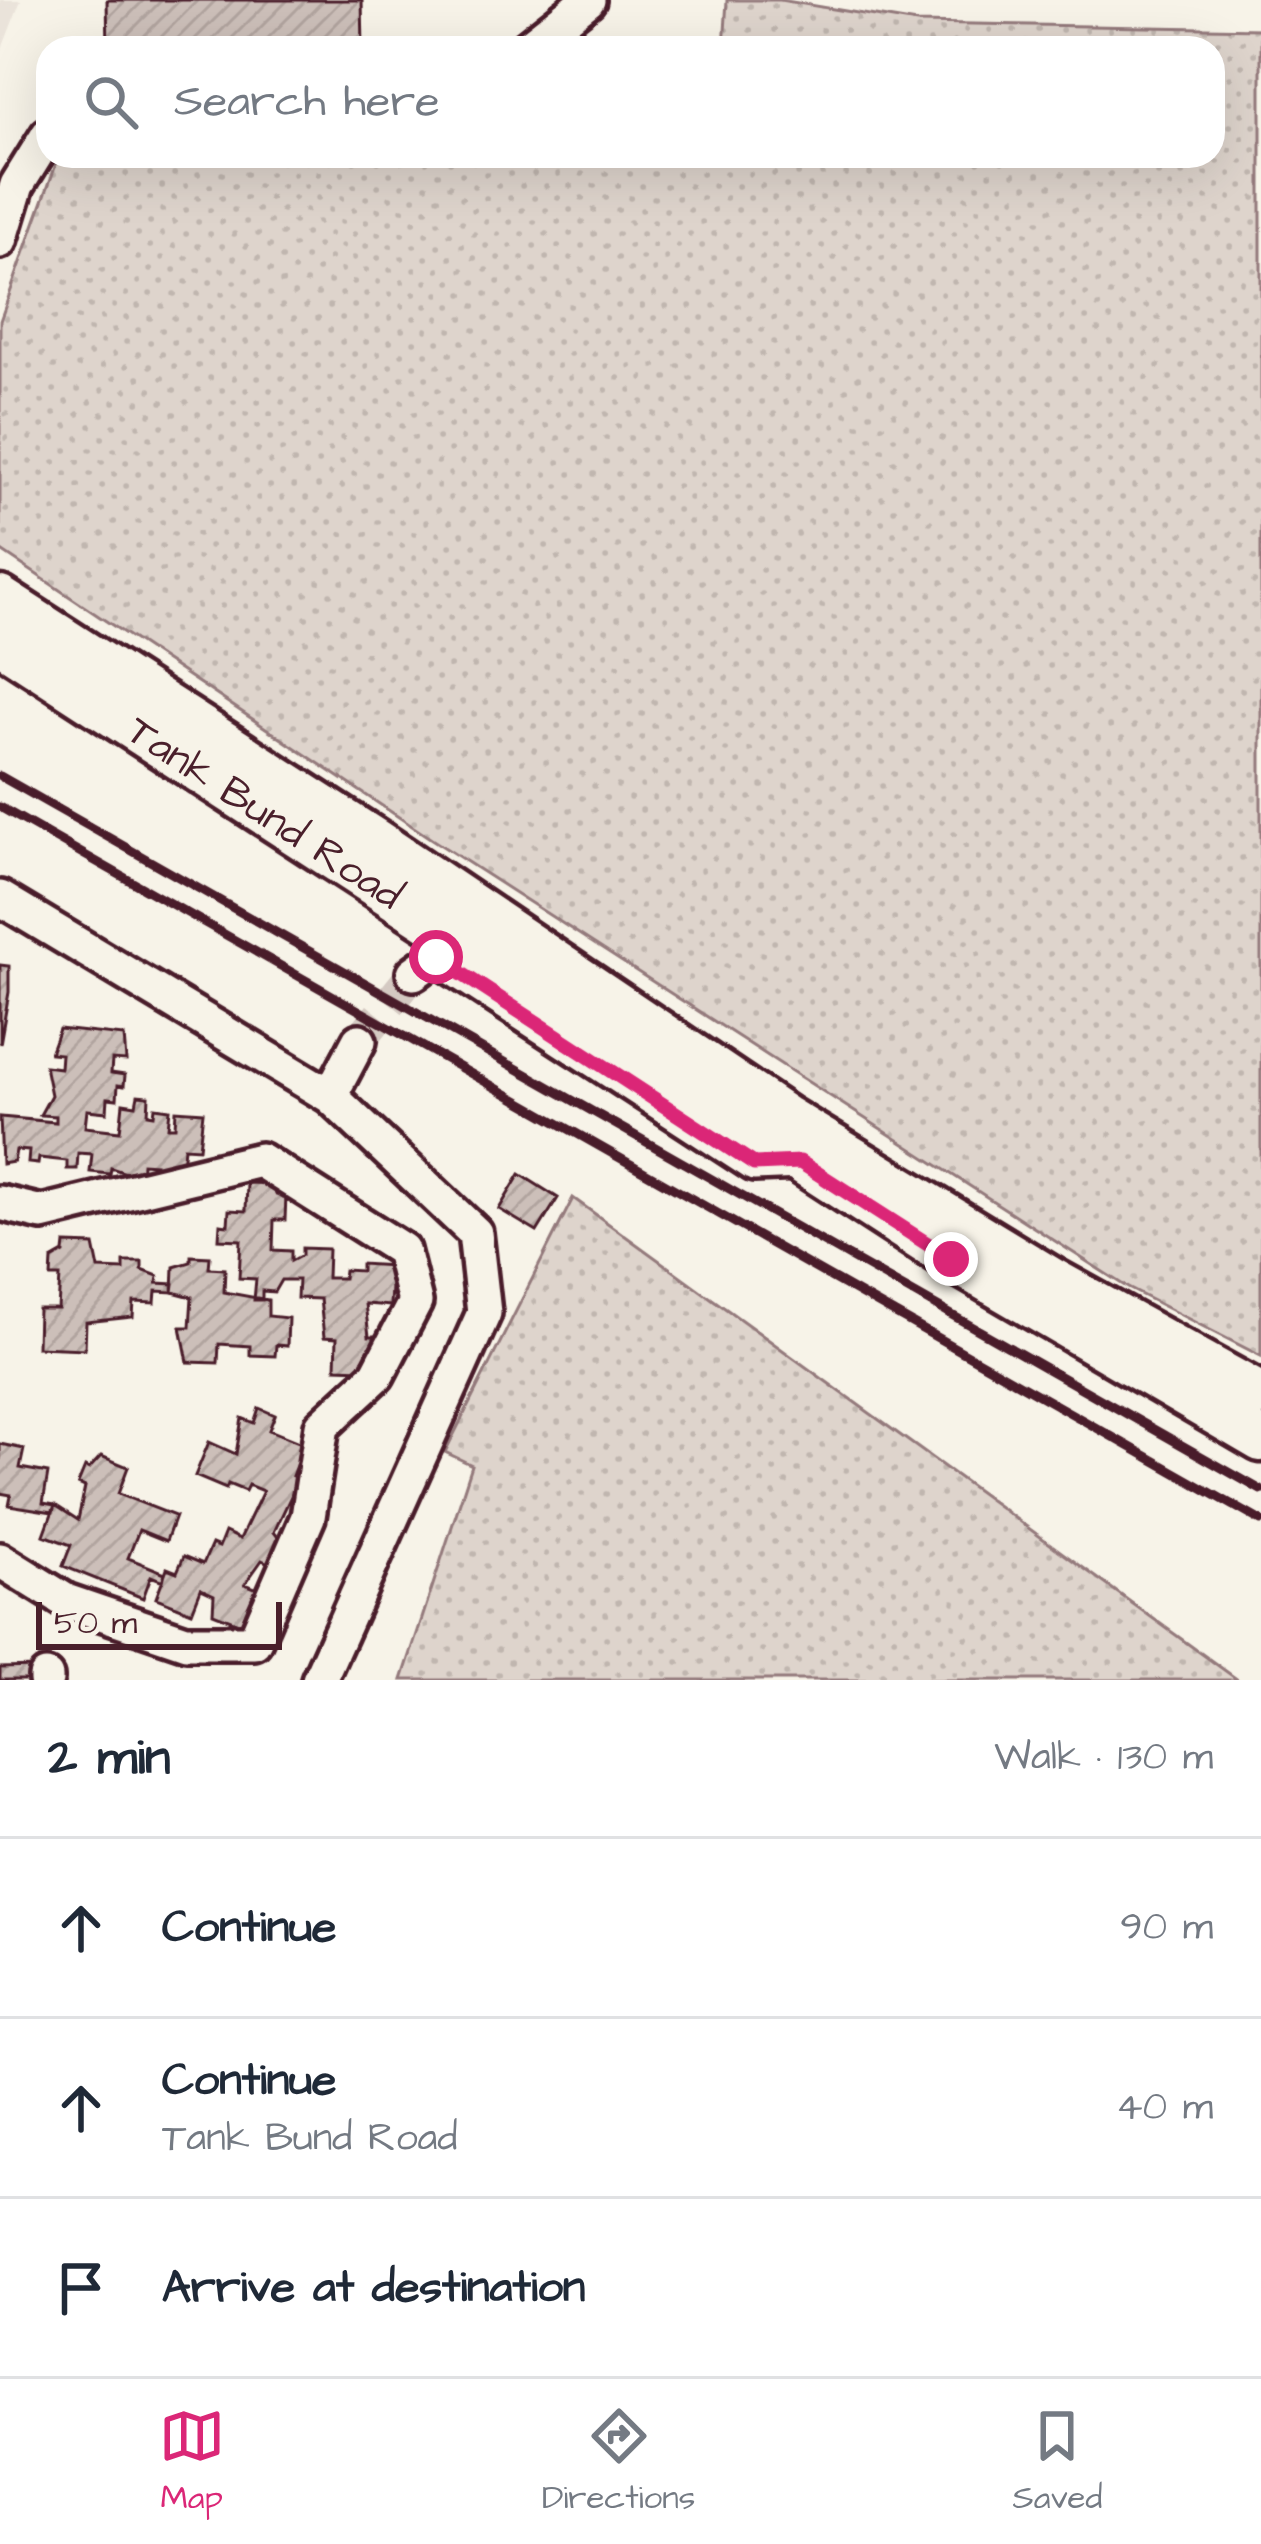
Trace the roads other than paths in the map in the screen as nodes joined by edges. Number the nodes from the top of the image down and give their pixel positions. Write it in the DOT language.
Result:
graph roads {
  1 [pos="588,0"];
  2 [pos="542,36"];
  3 [pos="36,154"];
  4 [pos="0,241"];
  5 [pos="0,598"];
  6 [pos="0,642"];
  7 [pos="0,898"];
  8 [pos="414,973"];
  9 [pos="359,1041"];
  10 [pos="330,1096"];
  11 [pos="800,1162"];
  12 [pos="0,1203"];
  13 [pos="1261,1395"];
  14 [pos="1261,1440"];
  15 [pos="0,1560"];
  16 [pos="319,1680"];
  1 -- 2 [label="street"];
  3 -- 4 [label="street"];
  5 -- 13 [label="main road, Tank Bund Road"];
  6 -- 11 [label="main road, Tank Bund Road"];
  7 -- 10 [label="street"];
  8 -- 11 [label="street"];
  9 -- 10 [label="street"];
  10 -- 16 [label="street"];
  11 -- 14 [label="main road, Tank Bund Road"];
  12 -- 15 [label="street"];
}
